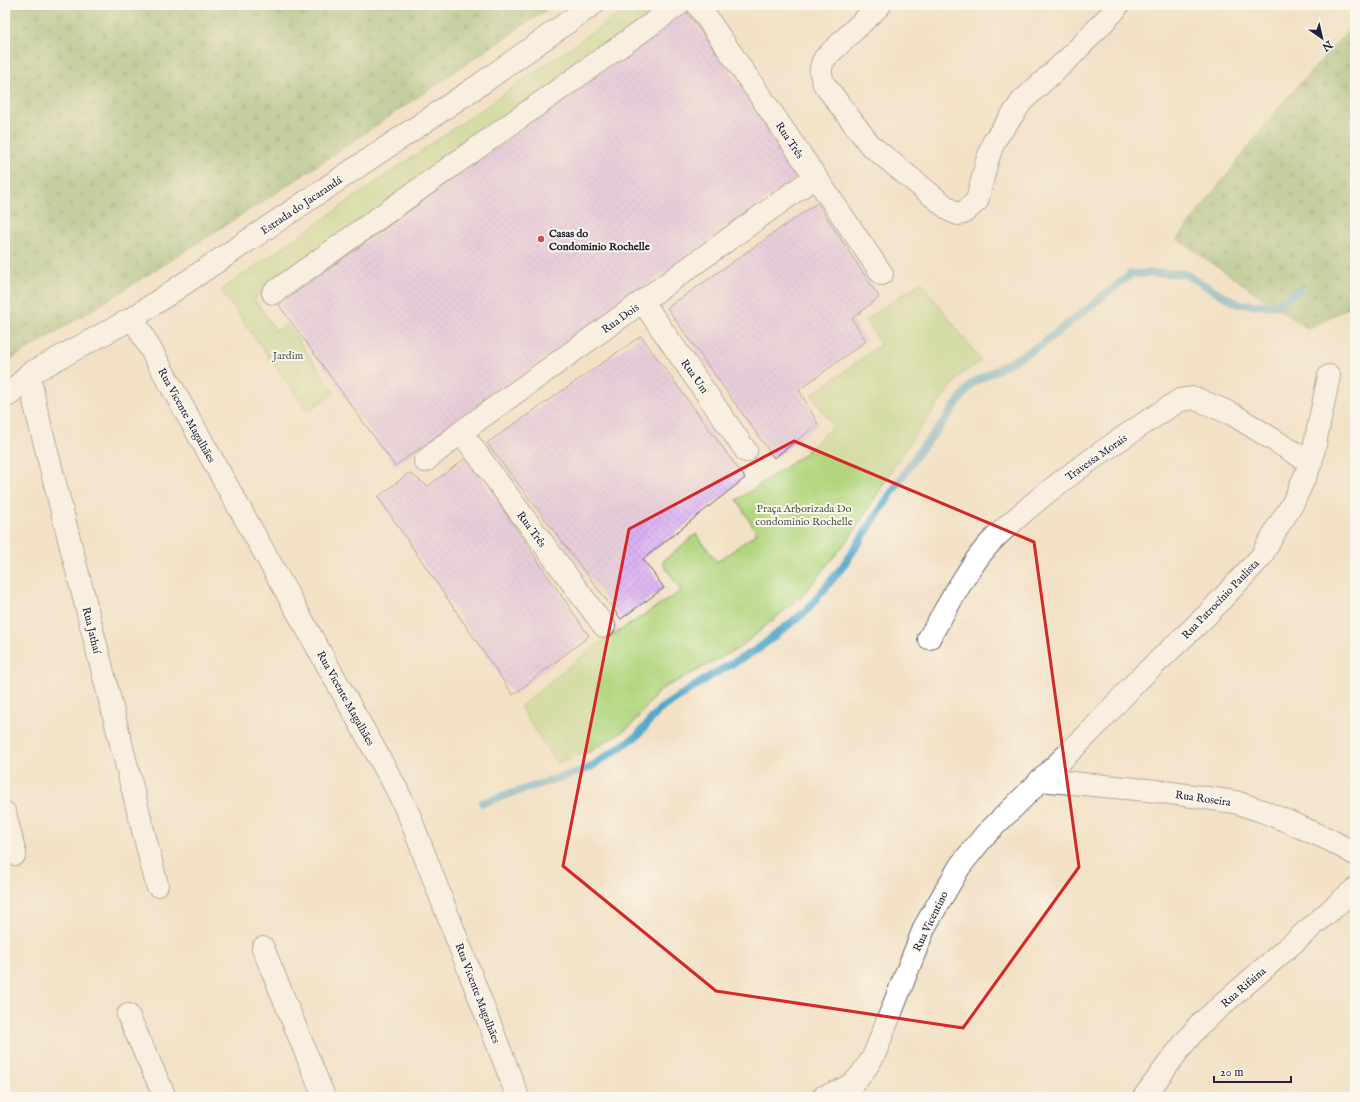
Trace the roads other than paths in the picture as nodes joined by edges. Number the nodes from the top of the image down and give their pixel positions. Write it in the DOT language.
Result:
graph roads {
  1 [pos="592,5"];
  2 [pos="678,5"];
  3 [pos="698,5"];
  4 [pos="880,5"];
  5 [pos="1118,5"];
  6 [pos="815,177"];
  7 [pos="882,274"];
  8 [pos="273,293"];
  9 [pos="643,302"];
  10 [pos="133,318"];
  11 [pos="29,374"];
  12 [pos="1329,376"];
  13 [pos="5,396"];
  14 [pos="461,432"];
  15 [pos="746,451"];
  16 [pos="425,461"];
  17 [pos="1311,462"];
  18 [pos="604,626"];
  19 [pos="929,638"];
  20 [pos="1040,780"];
  21 [pos="5,813"];
  22 [pos="15,854"];
  23 [pos="1355,854"];
  24 [pos="157,885"];
  25 [pos="1355,889"];
  26 [pos="263,948"];
  27 [pos="128,1015"];
  28 [pos="165,1097"];
  29 [pos="324,1097"];
  30 [pos="518,1097"];
  31 [pos="822,1097"];
  32 [pos="1144,1097"];
  1 -- 10 [label="street, Estrada do Jacarandá"];
  2 -- 8 [label="street"];
  3 -- 6 [label="street, Rua Três"];
  4 -- 5 [label="street"];
  6 -- 7 [label="street, Rua Três"];
  6 -- 9 [label="street, Rua Dois"];
  9 -- 14 [label="street, Rua Dois"];
  9 -- 15 [label="street, Rua Um"];
  10 -- 11 [label="street, Estrada do Jacarandá"];
  10 -- 30 [label="street, Rua Vicente Magalhães"];
  11 -- 13 [label="street, Estrada do Jacarandá"];
  11 -- 24 [label="street, Rua Jathaí"];
  12 -- 17 [label="street, Rua Patrocínio Paulista"];
  14 -- 16 [label="street, Rua Dois"];
  14 -- 18 [label="street, Rua Três"];
  17 -- 19 [label="street, Travessa Morais"];
  17 -- 20 [label="street, Rua Patrocínio Paulista"];
  20 -- 23 [label="street, Rua Roseira"];
  20 -- 31 [label="street, Rua Vicentino"];
  21 -- 22 [label="street"];
  25 -- 32 [label="street, Rua Rifaina"];
  26 -- 29 [label="street"];
  27 -- 28 [label="street"];
}
